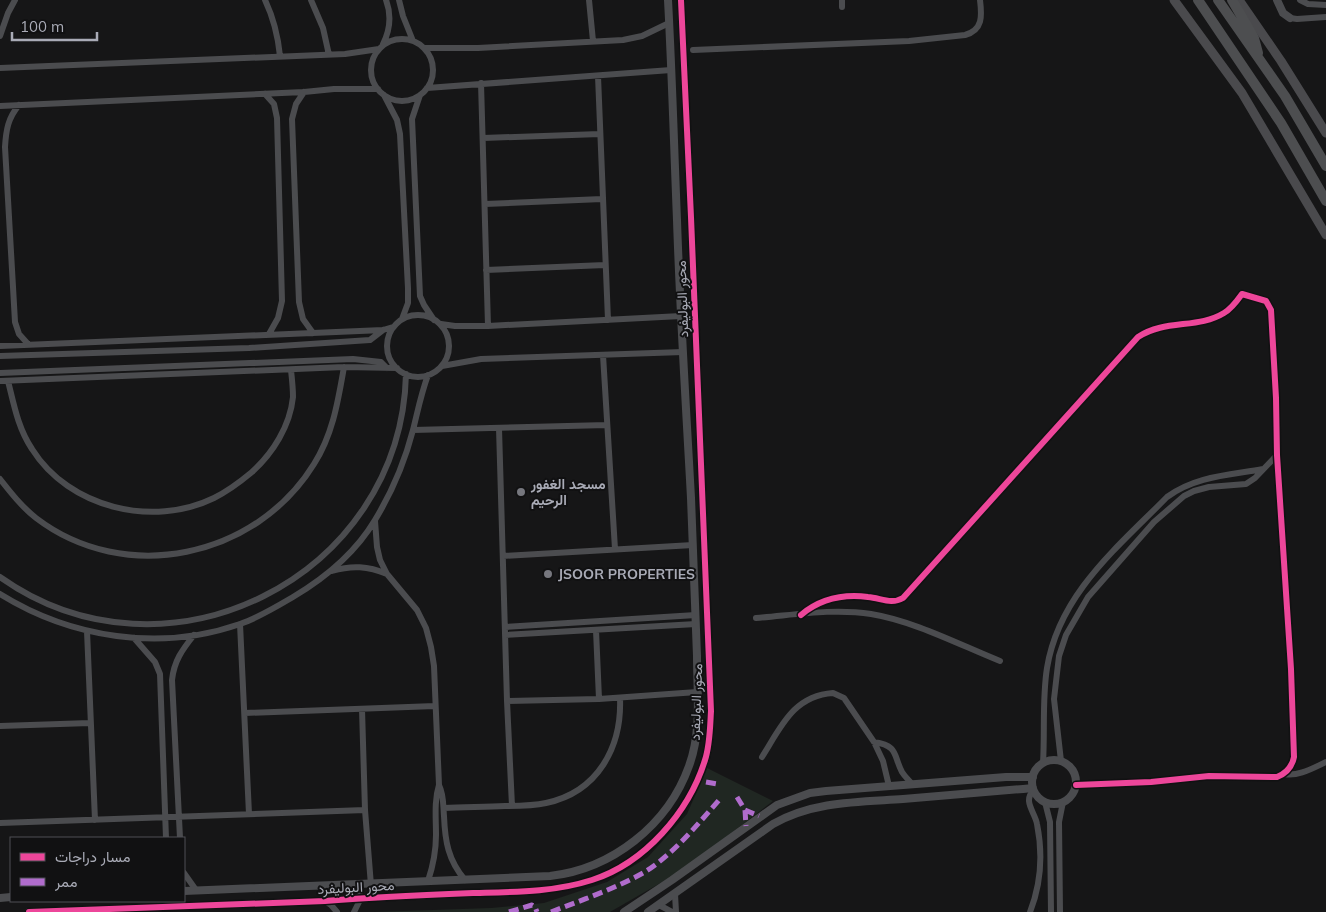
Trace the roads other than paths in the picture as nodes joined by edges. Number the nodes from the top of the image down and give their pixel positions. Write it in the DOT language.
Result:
graph roads {
  1 [pos="15,0"];
  2 [pos="265,0"];
  3 [pos="311,0"];
  4 [pos="386,0"];
  5 [pos="399,0"];
  6 [pos="589,0"];
  7 [pos="668,0"];
  8 [pos="681,0"];
  9 [pos="980,0"];
  10 [pos="1174,0"];
  11 [pos="1190,0"];
  12 [pos="1198,0"];
  13 [pos="1218,0"];
  14 [pos="1232,0"];
  15 [pos="1239,0"];
  16 [pos="1277,0"];
  17 [pos="1300,0"];
  18 [pos="1326,5"];
  19 [pos="1326,17"];
  20 [pos="1290,18"];
  21 [pos="1213,22"];
  22 [pos="669,23"];
  23 [pos="0,36"];
  24 [pos="413,41"];
  25 [pos="593,42"];
  26 [pos="380,48"];
  27 [pos="424,48"];
  28 [pos="693,50"];
  29 [pos="329,54"];
  30 [pos="280,56"];
  31 [pos="1259,56"];
  32 [pos="0,68"];
  33 [pos="672,70"];
  34 [pos="598,76"];
  35 [pos="481,83"];
  36 [pos="427,88"];
  37 [pos="378,89"];
  38 [pos="304,92"];
  39 [pos="265,94"];
  40 [pos="384,95"];
  41 [pos="420,95"];
  42 [pos="19,105"];
  43 [pos="0,106"];
  44 [pos="1326,133"];
  45 [pos="600,134"];
  46 [pos="483,138"];
  47 [pos="1326,166"];
  48 [pos="602,199"];
  49 [pos="1326,201"];
  50 [pos="484,204"];
  51 [pos="1326,235"];
  52 [pos="605,265"];
  53 [pos="486,270"];
  54 [pos="682,316"];
  55 [pos="402,319"];
  56 [pos="434,320"];
  57 [pos="608,320"];
  58 [pos="441,324"];
  59 [pos="488,326"];
  60 [pos="393,327"];
  61 [pos="383,330"];
  62 [pos="313,333"];
  63 [pos="269,334"];
  64 [pos="28,344"];
  65 [pos="0,346"];
  66 [pos="683,352"];
  67 [pos="603,355"];
  68 [pos="0,356"];
  69 [pos="442,366"];
  70 [pos="344,367"];
  71 [pos="387,368"];
  72 [pos="397,368"];
  73 [pos="291,370"];
  74 [pos="0,373"];
  75 [pos="406,374"];
  76 [pos="428,375"];
  77 [pos="0,381"];
  78 [pos="8,381"];
  79 [pos="607,425"];
  80 [pos="500,428"];
  81 [pos="413,430"];
  82 [pos="1276,456"];
  83 [pos="1263,469"];
  84 [pos="0,479"];
  85 [pos="375,520"];
  86 [pos="693,545"];
  87 [pos="615,549"];
  88 [pos="503,556"];
  89 [pos="329,572"];
  90 [pos="387,574"];
  91 [pos="0,578"];
  92 [pos="0,594"];
  93 [pos="696,615"];
  94 [pos="801,615"];
  95 [pos="756,618"];
  96 [pos="240,624"];
  97 [pos="696,624"];
  98 [pos="505,627"];
  99 [pos="596,630"];
  100 [pos="86,631"];
  101 [pos="194,635"];
  102 [pos="505,635"];
  103 [pos="134,638"];
  104 [pos="1000,661"];
  105 [pos="697,692"];
  106 [pos="620,698"];
  107 [pos="599,699"];
  108 [pos="507,701"];
  109 [pos="435,706"];
  110 [pos="362,709"];
  111 [pos="245,713"];
  112 [pos="90,723"];
  113 [pos="0,726"];
  114 [pos="874,742"];
  115 [pos="762,757"];
  116 [pos="1061,761"];
  117 [pos="1326,762"];
  118 [pos="1043,763"];
  119 [pos="1284,774"];
  120 [pos="1006,777"];
  121 [pos="1033,778"];
  122 [pos="912,784"];
  123 [pos="438,785"];
  124 [pos="1076,785"];
  125 [pos="889,786"];
  126 [pos="1034,789"];
  127 [pos="1007,791"];
  128 [pos="1045,802"];
  129 [pos="1063,802"];
  130 [pos="512,806"];
  131 [pos="444,808"];
  132 [pos="365,810"];
  133 [pos="249,814"];
  134 [pos="165,817"];
  135 [pos="179,817"];
  136 [pos="95,820"];
  137 [pos="0,823"];
  138 [pos="166,837"];
  139 [pos="180,837"];
  140 [pos="185,874"];
  141 [pos="464,880"];
  142 [pos="428,881"];
  143 [pos="372,883"];
  144 [pos="360,884"];
  145 [pos="196,890"];
  146 [pos="185,891"];
  147 [pos="675,894"];
  148 [pos="360,898"];
  149 [pos="372,898"];
  150 [pos="325,901"];
  151 [pos="659,905"];
  152 [pos="29,912"];
  153 [pos="337,912"];
  154 [pos="354,912"];
  155 [pos="624,912"];
  156 [pos="648,912"];
  157 [pos="672,912"];
  158 [pos="676,912"];
  159 [pos="1030,912"];
  160 [pos="1051,912"];
  161 [pos="1060,912"];
  1 -- 23 [label="street"];
  2 -- 30 [label="street"];
  3 -- 29 [label="street"];
  4 -- 26 [label="street"];
  5 -- 24 [label="street"];
  6 -- 25 [label="street"];
  7 -- 22 [label="street, محور البوليفرد"];
  8 -- 149 [label="street, محور البوليفرد"];
  9 -- 28 [label="street"];
  10 -- 51 [label="main road"];
  11 -- 21 [label="highway"];
  12 -- 21 [label="highway"];
  13 -- 31 [label="highway"];
  14 -- 31 [label="highway"];
  15 -- 44 [label="main road"];
  16 -- 20 [label="street"];
  17 -- 18 [label="street"];
  19 -- 20 [label="street"];
  21 -- 49 [label="highway"];
  22 -- 25 [label="street"];
  22 -- 33 [label="street, محور البوليفرد"];
  24 -- 26 [label="street"];
  24 -- 27 [label="street"];
  25 -- 27 [label="street"];
  26 -- 29 [label="street"];
  26 -- 37 [label="street"];
  27 -- 36 [label="street"];
  29 -- 30 [label="street"];
  30 -- 32 [label="street"];
  31 -- 47 [label="highway"];
  33 -- 34 [label="street"];
  33 -- 54 [label="street, محور البوليفرد"];
  34 -- 35 [label="street"];
  34 -- 45 [label="street"];
  35 -- 36 [label="street"];
  35 -- 46 [label="street"];
  36 -- 41 [label="street"];
  37 -- 38 [label="street"];
  37 -- 40 [label="street"];
  38 -- 39 [label="street"];
  38 -- 62 [label="street"];
  39 -- 42 [label="street"];
  39 -- 63 [label="street"];
  40 -- 41 [label="street"];
  40 -- 55 [label="street"];
  41 -- 56 [label="street"];
  42 -- 43 [label="street"];
  42 -- 64 [label="street"];
  45 -- 46 [label="street"];
  45 -- 48 [label="street"];
  46 -- 50 [label="street"];
  48 -- 50 [label="street"];
  48 -- 52 [label="street"];
  50 -- 53 [label="street"];
  52 -- 53 [label="street"];
  52 -- 57 [label="street"];
  53 -- 59 [label="street"];
  54 -- 57 [label="street"];
  54 -- 66 [label="street, محور البوليفرد"];
  55 -- 56 [label="street"];
  55 -- 60 [label="street"];
  56 -- 58 [label="street"];
  57 -- 59 [label="street"];
  58 -- 59 [label="street"];
  58 -- 69 [label="street"];
  60 -- 61 [label="street"];
  60 -- 72 [label="street"];
  61 -- 62 [label="street"];
  61 -- 68 [label="street"];
  62 -- 63 [label="street"];
  63 -- 64 [label="street"];
  64 -- 65 [label="street"];
  66 -- 67 [label="street"];
  66 -- 86 [label="street, محور البوليفرد"];
  67 -- 69 [label="street"];
  67 -- 79 [label="street"];
  69 -- 76 [label="street"];
  70 -- 71 [label="street"];
  70 -- 73 [label="street"];
  70 -- 84 [label="street"];
  71 -- 72 [label="street"];
  71 -- 74 [label="street"];
  72 -- 75 [label="street"];
  73 -- 78 [label="street"];
  73 -- 78 [label="street"];
  75 -- 76 [label="street"];
  75 -- 91 [label="street"];
  76 -- 81 [label="street"];
  77 -- 78 [label="street"];
  79 -- 80 [label="street"];
  79 -- 87 [label="street"];
  80 -- 81 [label="street"];
  80 -- 88 [label="street"];
  81 -- 85 [label="street"];
  82 -- 83 [label="street"];
  82 -- 94 [label="street"];
  82 -- 119 [label="street"];
  83 -- 116 [label="street"];
  83 -- 118 [label="street"];
  85 -- 89 [label="street"];
  85 -- 90 [label="street"];
  86 -- 87 [label="street"];
  86 -- 93 [label="street, محور البوليفرد"];
  87 -- 88 [label="street"];
  88 -- 98 [label="street"];
  89 -- 90 [label="street"];
  89 -- 96 [label="street"];
  90 -- 109 [label="street"];
  92 -- 100 [label="street"];
  93 -- 97 [label="street, محور البوليفرد"];
  93 -- 98 [label="street"];
  94 -- 95 [label="street"];
  94 -- 104 [label="street"];
  96 -- 101 [label="street"];
  96 -- 111 [label="street"];
  97 -- 99 [label="street"];
  97 -- 105 [label="street, محور البوليفرد"];
  98 -- 102 [label="street"];
  99 -- 102 [label="street"];
  99 -- 107 [label="street"];
  100 -- 103 [label="street"];
  100 -- 112 [label="street"];
  101 -- 103 [label="street"];
  101 -- 135 [label="street"];
  102 -- 108 [label="street"];
  103 -- 134 [label="street"];
  105 -- 106 [label="street"];
  105 -- 141 [label="street, محور البوليفرد"];
  106 -- 107 [label="street"];
  106 -- 130 [label="street"];
  107 -- 108 [label="street"];
  108 -- 130 [label="street"];
  109 -- 110 [label="street"];
  109 -- 123 [label="street"];
  110 -- 111 [label="street"];
  110 -- 132 [label="street"];
  111 -- 133 [label="street"];
  112 -- 113 [label="street"];
  112 -- 136 [label="street"];
  114 -- 115 [label="street"];
  114 -- 122 [label="street"];
  114 -- 125 [label="street"];
  116 -- 118 [label="street"];
  116 -- 124 [label="street"];
  117 -- 119 [label="street"];
  118 -- 121 [label="street"];
  119 -- 124 [label="street"];
  120 -- 121 [label="street"];
  120 -- 122 [label="street"];
  120 -- 127 [label="street"];
  121 -- 126 [label="street"];
  122 -- 125 [label="street"];
  123 -- 131 [label="street"];
  123 -- 142 [label="street"];
  124 -- 129 [label="street"];
  125 -- 155 [label="street"];
  126 -- 127 [label="street"];
  126 -- 128 [label="street"];
  126 -- 159 [label="street"];
  127 -- 147 [label="street"];
  128 -- 129 [label="street"];
  128 -- 160 [label="street"];
  129 -- 161 [label="street"];
  130 -- 131 [label="street"];
  131 -- 141 [label="street"];
  132 -- 133 [label="street"];
  132 -- 143 [label="street"];
  133 -- 135 [label="street"];
  134 -- 135 [label="street"];
  134 -- 136 [label="street"];
  134 -- 138 [label="street"];
  135 -- 139 [label="street"];
  136 -- 137 [label="street"];
  140 -- 145 [label="street"];
  141 -- 142 [label="street, محور البوليفرد"];
  142 -- 143 [label="street, محور البوليفرد"];
  143 -- 144 [label="street, محور البوليفرد"];
  143 -- 149 [label="street"];
  144 -- 145 [label="street, محور البوليفرد"];
  144 -- 148 [label="street"];
  145 -- 146 [label="street, محور البوليفرد"];
  147 -- 151 [label="street"];
  147 -- 158 [label="street"];
  148 -- 149 [label="street, محور البوليفرد"];
  148 -- 150 [label="street, محور البوليفرد"];
  148 -- 154 [label="street"];
  150 -- 152 [label="street, محور البوليفرد"];
  150 -- 153 [label="street"];
  151 -- 156 [label="street"];
  151 -- 157 [label="street"];
}
